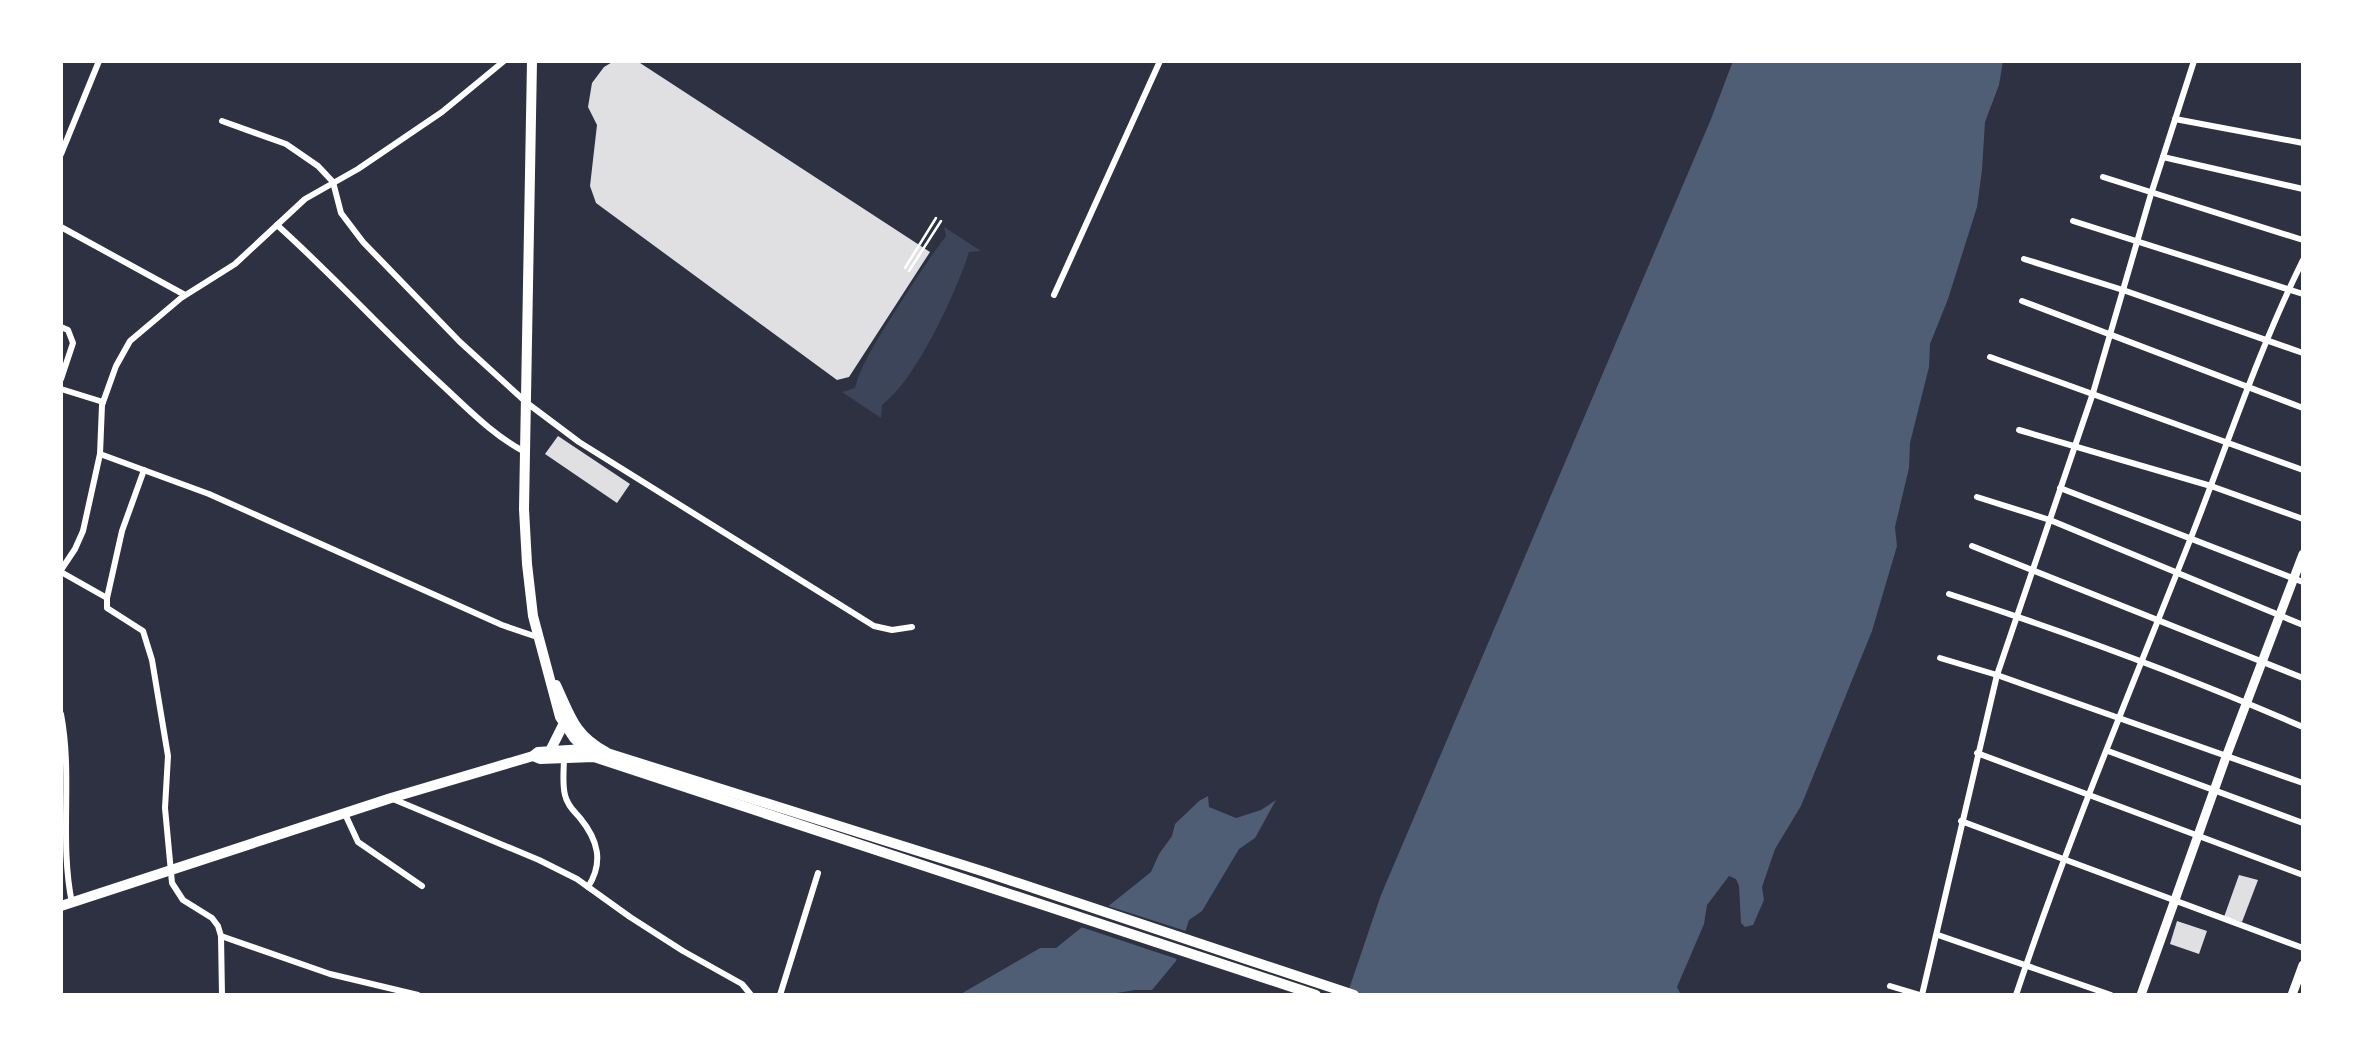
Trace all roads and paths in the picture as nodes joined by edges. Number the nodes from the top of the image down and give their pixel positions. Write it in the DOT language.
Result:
graph roads {
  1 [pos="99,61"];
  2 [pos="503,61"];
  3 [pos="532,61"];
  4 [pos="1160,61"];
  5 [pos="2193,61"];
  6 [pos="2175,119"];
  7 [pos="222,121"];
  8 [pos="2303,142"];
  9 [pos="61,154"];
  10 [pos="2163,158"];
  11 [pos="2103,177"];
  12 [pos="333,182"];
  13 [pos="2303,189"];
  14 [pos="2151,194"];
  15 [pos="936,218"];
  16 [pos="940,221"];
  17 [pos="2073,221"];
  18 [pos="276,225"];
  19 [pos="61,227"];
  20 [pos="2303,240"];
  21 [pos="2137,242"];
  22 [pos="2024,259"];
  23 [pos="2303,260"];
  24 [pos="2289,288"];
  25 [pos="2123,290"];
  26 [pos="2303,294"];
  27 [pos="185,295"];
  28 [pos="1054,295"];
  29 [pos="2022,302"];
  30 [pos="61,327"];
  31 [pos="2109,336"];
  32 [pos="2267,340"];
  33 [pos="2303,353"];
  34 [pos="1990,357"];
  35 [pos="61,379"];
  36 [pos="2247,388"];
  37 [pos="61,389"];
  38 [pos="2092,393"];
  39 [pos="103,402"];
  40 [pos="527,403"];
  41 [pos="2303,408"];
  42 [pos="2019,430"];
  43 [pos="2227,442"];
  44 [pos="2074,446"];
  45 [pos="526,452"];
  46 [pos="100,454"];
  47 [pos="144,470"];
  48 [pos="2303,470"];
  49 [pos="2211,486"];
  50 [pos="2060,488"];
  51 [pos="1977,497"];
  52 [pos="2303,519"];
  53 [pos="2050,520"];
  54 [pos="2191,538"];
  55 [pos="1972,546"];
  56 [pos="2303,554"];
  57 [pos="2032,570"];
  58 [pos="61,571"];
  59 [pos="2177,572"];
  60 [pos="2298,580"];
  61 [pos="1949,594"];
  62 [pos="107,598"];
  63 [pos="2016,616"];
  64 [pos="2280,616"];
  65 [pos="2157,619"];
  66 [pos="2303,625"];
  67 [pos="912,627"];
  68 [pos="540,638"];
  69 [pos="1940,658"];
  70 [pos="2262,661"];
  71 [pos="2141,662"];
  72 [pos="549,668"];
  73 [pos="1997,675"];
  74 [pos="2303,678"];
  75 [pos="2246,702"];
  76 [pos="61,714"];
  77 [pos="564,718"];
  78 [pos="2120,718"];
  79 [pos="2303,727"];
  80 [pos="584,749"];
  81 [pos="2108,751"];
  82 [pos="548,753"];
  83 [pos="607,753"];
  84 [pos="1977,753"];
  85 [pos="564,757"];
  86 [pos="594,757"];
  87 [pos="2226,757"];
  88 [pos="2303,783"];
  89 [pos="2214,791"];
  90 [pos="2091,795"];
  91 [pos="391,798"];
  92 [pos="345,814"];
  93 [pos="1961,821"];
  94 [pos="2303,823"];
  95 [pos="2197,835"];
  96 [pos="2065,860"];
  97 [pos="172,870"];
  98 [pos="818,873"];
  99 [pos="2303,875"];
  100 [pos="422,886"];
  101 [pos="589,887"];
  102 [pos="2174,900"];
  103 [pos="72,903"];
  104 [pos="61,906"];
  105 [pos="1938,935"];
  106 [pos="221,936"];
  107 [pos="2303,948"];
  108 [pos="2026,965"];
  109 [pos="2303,965"];
  110 [pos="1890,986"];
  111 [pos="222,995"];
  112 [pos="418,995"];
  113 [pos="751,995"];
  114 [pos="780,995"];
  115 [pos="1316,995"];
  116 [pos="1354,995"];
  117 [pos="1921,995"];
  118 [pos="2016,995"];
  119 [pos="2111,995"];
  120 [pos="2141,995"];
  121 [pos="2292,995"];
  1 -- 9 [label="street"];
  2 -- 12 [label="street"];
  3 -- 40 [label="main road"];
  4 -- 28 [label="street"];
  5 -- 6 [label="street"];
  6 -- 8 [label="street"];
  6 -- 10 [label="street"];
  7 -- 12 [label="street"];
  10 -- 13 [label="street"];
  10 -- 14 [label="street"];
  11 -- 14 [label="street"];
  12 -- 18 [label="street"];
  12 -- 40 [label="street"];
  14 -- 20 [label="street"];
  14 -- 21 [label="street"];
  15 -- 16 [label="lane"];
  17 -- 21 [label="street"];
  18 -- 27 [label="street"];
  18 -- 45 [label="street"];
  19 -- 27 [label="street"];
  21 -- 24 [label="street"];
  21 -- 25 [label="street"];
  22 -- 25 [label="street"];
  23 -- 24 [label="street"];
  24 -- 26 [label="street"];
  24 -- 32 [label="street"];
  25 -- 31 [label="street"];
  25 -- 32 [label="street"];
  27 -- 39 [label="street"];
  29 -- 31 [label="street"];
  30 -- 35 [label="street"];
  31 -- 36 [label="street"];
  31 -- 38 [label="street"];
  32 -- 33 [label="street"];
  32 -- 36 [label="street"];
  34 -- 38 [label="street"];
  36 -- 41 [label="street"];
  36 -- 43 [label="street"];
  37 -- 39 [label="street"];
  38 -- 43 [label="street"];
  38 -- 44 [label="street"];
  39 -- 46 [label="street"];
  40 -- 45 [label="main road"];
  40 -- 67 [label="street"];
  42 -- 44 [label="street"];
  43 -- 48 [label="street"];
  43 -- 49 [label="street"];
  44 -- 49 [label="street"];
  44 -- 50 [label="street"];
  45 -- 68 [label="main road"];
  46 -- 47 [label="street"];
  46 -- 58 [label="street"];
  47 -- 62 [label="street"];
  47 -- 68 [label="street"];
  49 -- 52 [label="street"];
  49 -- 54 [label="street"];
  50 -- 53 [label="street"];
  50 -- 54 [label="street"];
  51 -- 53 [label="street"];
  53 -- 57 [label="street"];
  53 -- 59 [label="street"];
  54 -- 59 [label="street"];
  54 -- 60 [label="street"];
  55 -- 57 [label="street"];
  56 -- 60 [label="main road"];
  57 -- 63 [label="street"];
  57 -- 65 [label="street"];
  58 -- 62 [label="street"];
  59 -- 64 [label="street"];
  59 -- 65 [label="street"];
  60 -- 64 [label="main road"];
  61 -- 63 [label="street"];
  62 -- 97 [label="street"];
  63 -- 71 [label="street"];
  63 -- 73 [label="street"];
  64 -- 66 [label="street"];
  64 -- 70 [label="main road"];
  65 -- 70 [label="street"];
  65 -- 71 [label="street"];
  68 -- 72 [label="main road"];
  69 -- 73 [label="street"];
  70 -- 74 [label="street"];
  70 -- 75 [label="main road"];
  71 -- 75 [label="street"];
  71 -- 78 [label="street"];
  72 -- 77 [label="main road"];
  72 -- 77 [label="main road"];
  73 -- 78 [label="street"];
  73 -- 84 [label="street"];
  75 -- 79 [label="street"];
  75 -- 87 [label="main road"];
  76 -- 103 [label="street"];
  77 -- 80 [label="main road"];
  77 -- 82 [label="main road"];
  77 -- 83 [label="main road"];
  78 -- 81 [label="street"];
  78 -- 87 [label="street"];
  80 -- 82 [label="main road"];
  80 -- 83 [label="main road"];
  80 -- 86 [label="main road"];
  81 -- 89 [label="street"];
  81 -- 90 [label="street"];
  82 -- 85 [label="main road"];
  82 -- 91 [label="main road"];
  83 -- 116 [label="main road"];
  84 -- 90 [label="street"];
  84 -- 93 [label="street"];
  85 -- 86 [label="main road"];
  85 -- 101 [label="street"];
  86 -- 115 [label="main road"];
  87 -- 88 [label="street"];
  87 -- 89 [label="main road"];
  89 -- 94 [label="street"];
  89 -- 95 [label="main road"];
  90 -- 95 [label="street"];
  90 -- 96 [label="street"];
  91 -- 92 [label="main road"];
  91 -- 101 [label="street"];
  92 -- 97 [label="main road"];
  92 -- 100 [label="street"];
  93 -- 96 [label="street"];
  93 -- 105 [label="street"];
  95 -- 99 [label="street"];
  95 -- 102 [label="main road"];
  96 -- 102 [label="street"];
  96 -- 108 [label="street"];
  97 -- 103 [label="main road"];
  97 -- 106 [label="street"];
  98 -- 114 [label="street"];
  101 -- 113 [label="street"];
  102 -- 107 [label="street"];
  102 -- 120 [label="main road"];
  103 -- 104 [label="main road"];
  105 -- 108 [label="street"];
  105 -- 117 [label="street"];
  106 -- 111 [label="street"];
  106 -- 112 [label="street"];
  108 -- 118 [label="street"];
  108 -- 119 [label="street"];
  109 -- 121 [label="main road"];
  110 -- 117 [label="street"];
}
